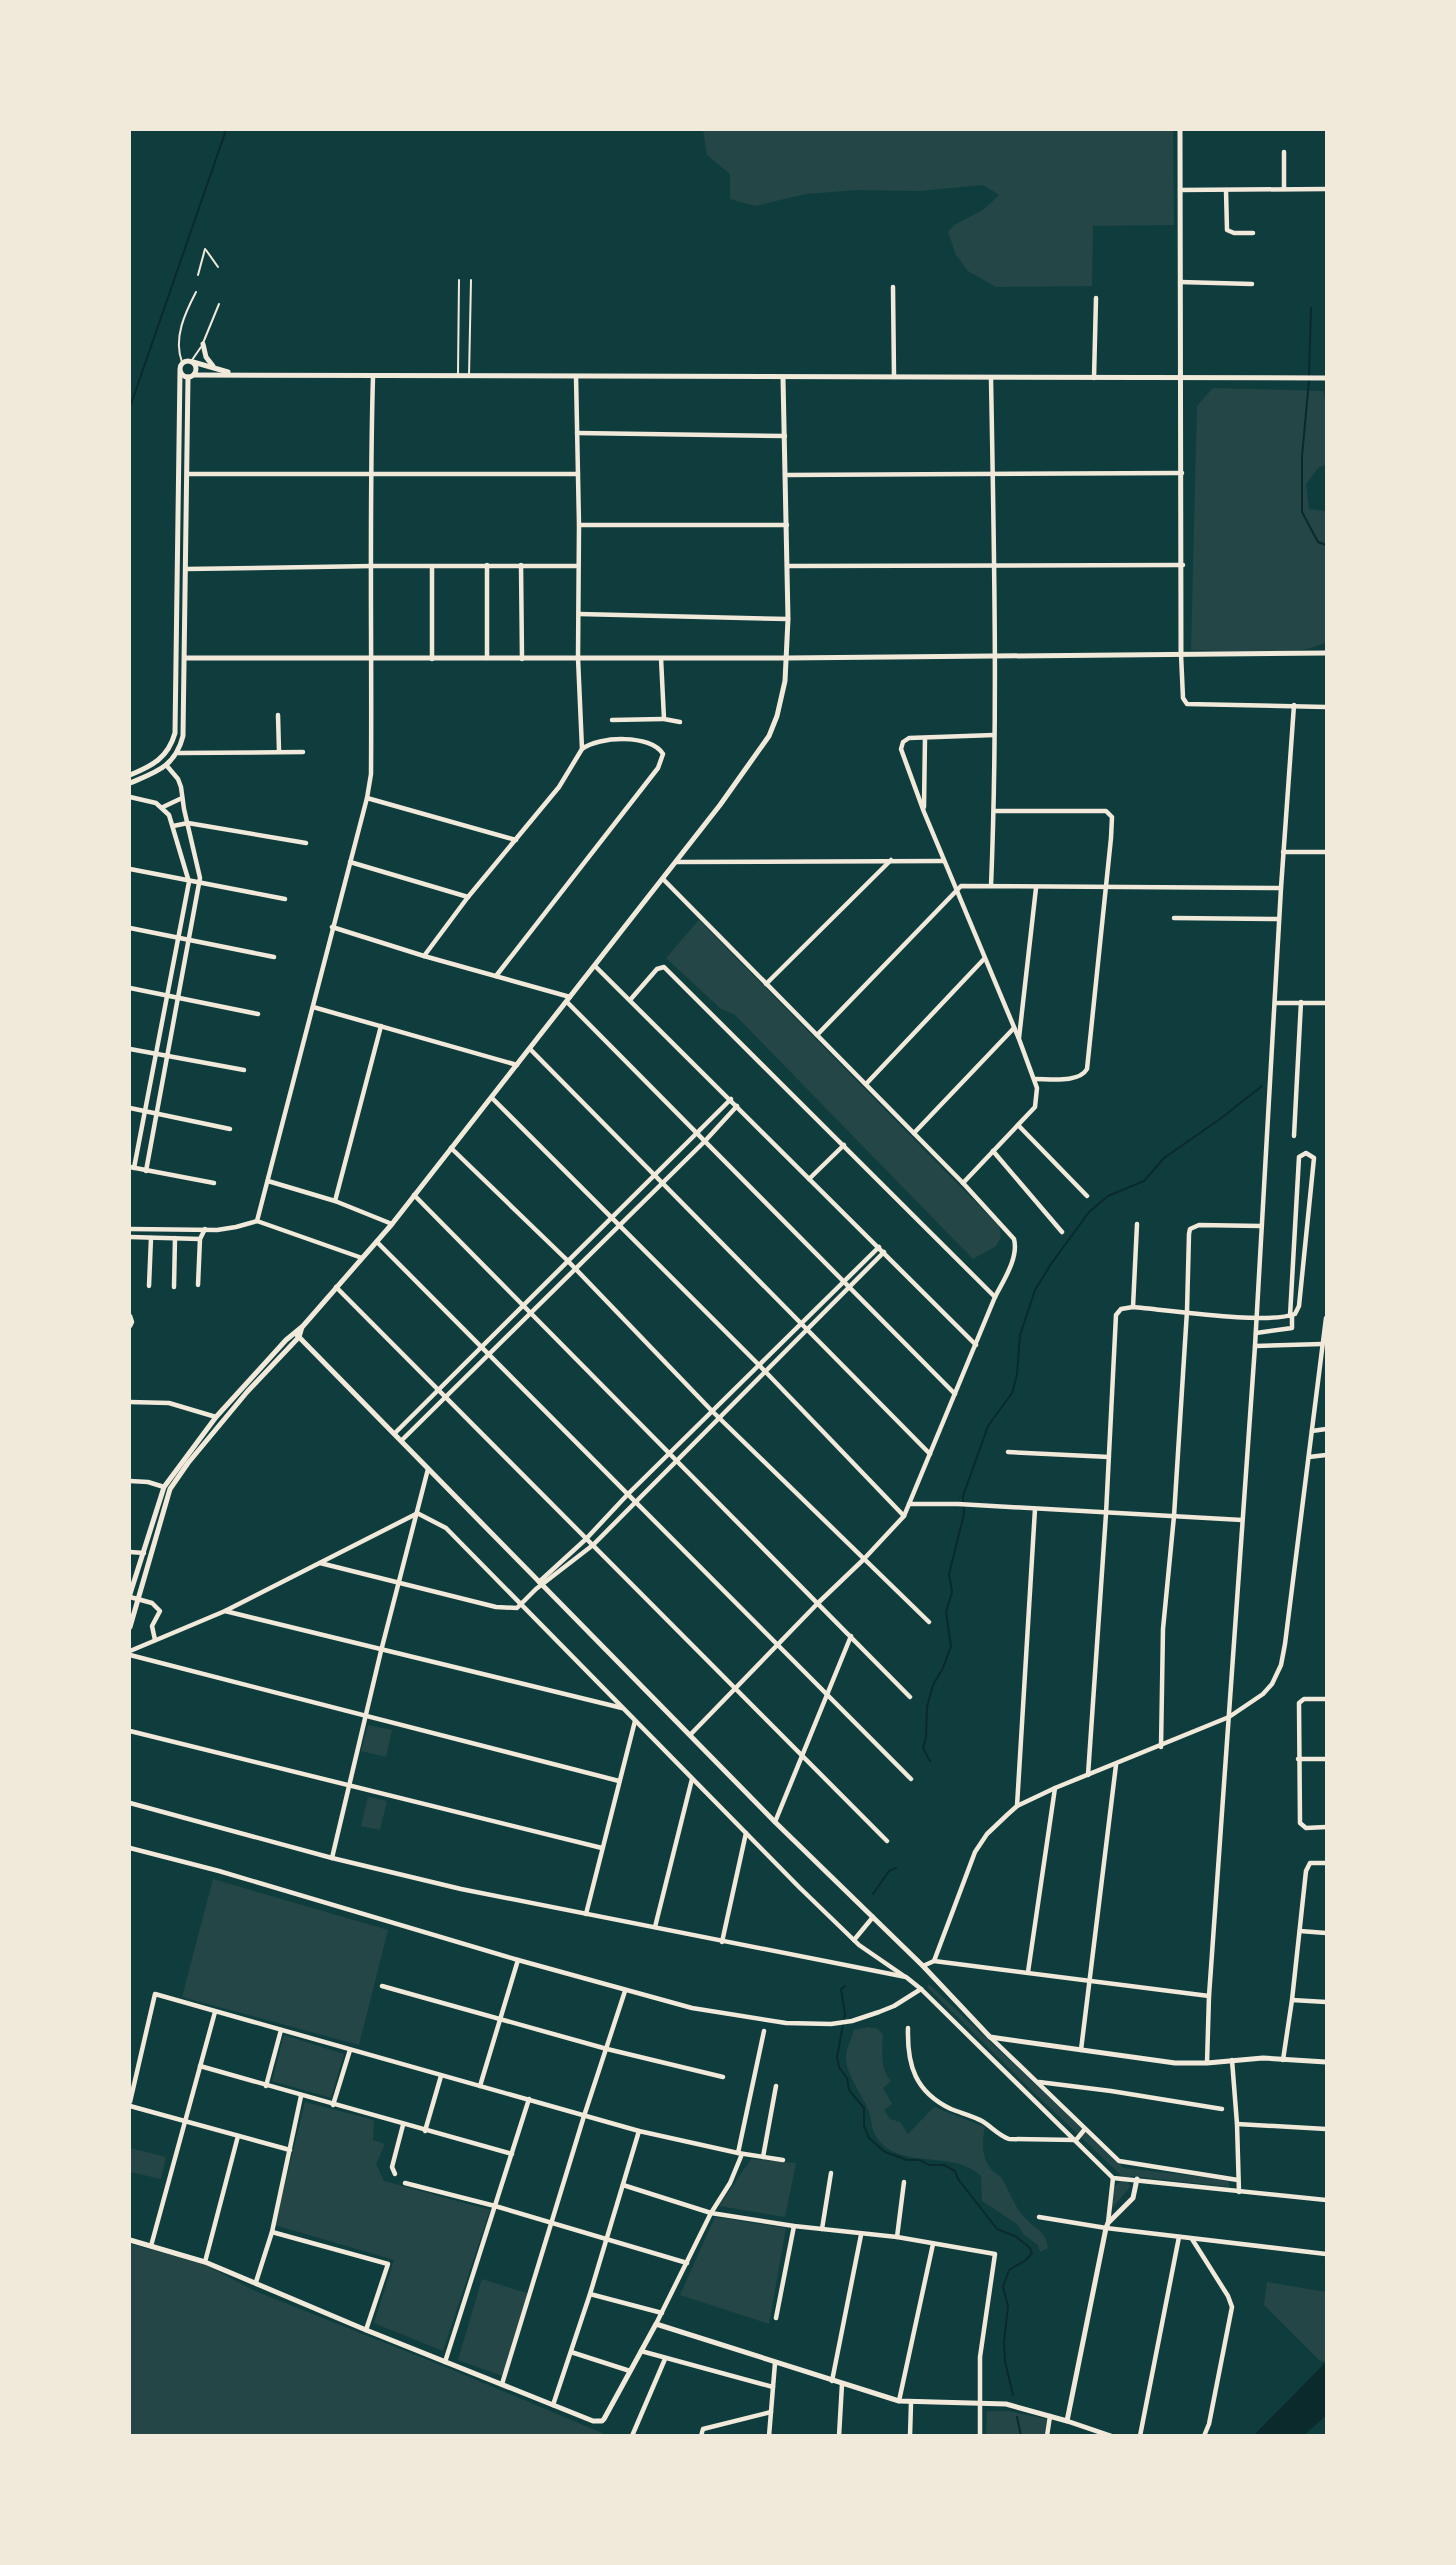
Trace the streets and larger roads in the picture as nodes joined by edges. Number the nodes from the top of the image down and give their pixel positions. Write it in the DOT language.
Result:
graph roads {
  1 [pos="1180,130"];
  2 [pos="1284,152"];
  3 [pos="1284,189"];
  4 [pos="1326,189"];
  5 [pos="1180,190"];
  6 [pos="1226,190"];
  7 [pos="1253,233"];
  8 [pos="1181,282"];
  9 [pos="1252,284"];
  10 [pos="892,287"];
  11 [pos="1096,298"];
  12 [pos="203,344"];
  13 [pos="192,361"];
  14 [pos="215,368"];
  15 [pos="180,371"];
  16 [pos="234,374"];
  17 [pos="191,376"];
  18 [pos="576,376"];
  19 [pos="373,377"];
  20 [pos="894,377"];
  21 [pos="990,377"];
  22 [pos="783,378"];
  23 [pos="1094,378"];
  24 [pos="1181,378"];
  25 [pos="1326,378"];
  26 [pos="577,433"];
  27 [pos="785,436"];
  28 [pos="370,473"];
  29 [pos="1182,473"];
  30 [pos="187,474"];
  31 [pos="578,474"];
  32 [pos="992,474"];
  33 [pos="785,475"];
  34 [pos="579,525"];
  35 [pos="787,525"];
  36 [pos="487,565"];
  37 [pos="521,565"];
  38 [pos="994,565"];
  39 [pos="1182,565"];
  40 [pos="373,566"];
  41 [pos="432,566"];
  42 [pos="578,566"];
  43 [pos="788,566"];
  44 [pos="186,569"];
  45 [pos="579,614"];
  46 [pos="789,619"];
  47 [pos="1326,653"];
  48 [pos="1181,654"];
  49 [pos="994,656"];
  50 [pos="372,657"];
  51 [pos="661,657"];
  52 [pos="186,658"];
  53 [pos="578,658"];
  54 [pos="787,658"];
  55 [pos="432,659"];
  56 [pos="487,659"];
  57 [pos="522,659"];
  58 [pos="1294,705"];
  59 [pos="1326,707"];
  60 [pos="278,715"];
  61 [pos="664,719"];
  62 [pos="612,720"];
  63 [pos="680,722"];
  64 [pos="994,735"];
  65 [pos="925,738"];
  66 [pos="582,749"];
  67 [pos="279,751"];
  68 [pos="303,752"];
  69 [pos="178,753"];
  70 [pos="167,766"];
  71 [pos="130,775"];
  72 [pos="130,783"];
  73 [pos="130,797"];
  74 [pos="182,798"];
  75 [pos="368,798"];
  76 [pos="163,807"];
  77 [pos="994,811"];
  78 [pos="924,812"];
  79 [pos="188,823"];
  80 [pos="173,827"];
  81 [pos="516,840"];
  82 [pos="306,843"];
  83 [pos="192,845"];
  84 [pos="181,850"];
  85 [pos="1283,852"];
  86 [pos="1326,852"];
  87 [pos="891,860"];
  88 [pos="944,861"];
  89 [pos="350,862"];
  90 [pos="676,862"];
  91 [pos="130,869"];
  92 [pos="663,879"];
  93 [pos="189,882"];
  94 [pos="199,883"];
  95 [pos="991,886"];
  96 [pos="1036,888"];
  97 [pos="1106,888"];
  98 [pos="1281,888"];
  99 [pos="956,889"];
  100 [pos="468,897"];
  101 [pos="285,899"];
  102 [pos="1174,918"];
  103 [pos="1279,919"];
  104 [pos="130,928"];
  105 [pos="332,928"];
  106 [pos="179,939"];
  107 [pos="189,940"];
  108 [pos="424,956"];
  109 [pos="274,957"];
  110 [pos="984,959"];
  111 [pos="596,966"];
  112 [pos="496,976"];
  113 [pos="766,984"];
  114 [pos="130,988"];
  115 [pos="168,996"];
  116 [pos="178,998"];
  117 [pos="569,1000"];
  118 [pos="630,1000"];
  119 [pos="1301,1002"];
  120 [pos="1275,1003"];
  121 [pos="1326,1003"];
  122 [pos="313,1007"];
  123 [pos="258,1014"];
  124 [pos="381,1026"];
  125 [pos="1014,1028"];
  126 [pos="817,1035"];
  127 [pos="1019,1039"];
  128 [pos="130,1049"];
  129 [pos="530,1049"];
  130 [pos="157,1055"];
  131 [pos="168,1057"];
  132 [pos="517,1065"];
  133 [pos="244,1070"];
  134 [pos="1036,1079"];
  135 [pos="866,1084"];
  136 [pos="492,1098"];
  137 [pos="731,1099"];
  138 [pos="737,1106"];
  139 [pos="130,1108"];
  140 [pos="146,1112"];
  141 [pos="157,1114"];
  142 [pos="1018,1125"];
  143 [pos="230,1129"];
  144 [pos="698,1133"];
  145 [pos="914,1133"];
  146 [pos="1294,1136"];
  147 [pos="705,1141"];
  148 [pos="844,1145"];
  149 [pos="450,1148"];
  150 [pos="993,1151"];
  151 [pos="132,1168"];
  152 [pos="146,1171"];
  153 [pos="654,1175"];
  154 [pos="809,1180"];
  155 [pos="268,1181"];
  156 [pos="214,1183"];
  157 [pos="661,1183"];
  158 [pos="963,1183"];
  159 [pos="414,1195"];
  160 [pos="1087,1196"];
  161 [pos="335,1201"];
  162 [pos="613,1219"];
  163 [pos="257,1221"];
  164 [pos="392,1224"];
  165 [pos="1137,1224"];
  166 [pos="619,1225"];
  167 [pos="1261,1226"];
  168 [pos="130,1228"];
  169 [pos="205,1229"];
  170 [pos="1062,1232"];
  171 [pos="130,1237"];
  172 [pos="151,1238"];
  173 [pos="175,1238"];
  174 [pos="200,1239"];
  175 [pos="377,1242"];
  176 [pos="879,1247"];
  177 [pos="884,1252"];
  178 [pos="362,1258"];
  179 [pos="567,1261"];
  180 [pos="575,1268"];
  181 [pos="844,1280"];
  182 [pos="198,1285"];
  183 [pos="850,1285"];
  184 [pos="149,1286"];
  185 [pos="174,1287"];
  186 [pos="336,1287"];
  187 [pos="995,1297"];
  188 [pos="524,1305"];
  189 [pos="1133,1307"];
  190 [pos="1187,1311"];
  191 [pos="531,1313"];
  192 [pos="1291,1315"];
  193 [pos="130,1316"];
  194 [pos="1256,1318"];
  195 [pos="1326,1318"];
  196 [pos="800,1323"];
  197 [pos="130,1325"];
  198 [pos="806,1329"];
  199 [pos="1256,1333"];
  200 [pos="296,1335"];
  201 [pos="1322,1344"];
  202 [pos="975,1345"];
  203 [pos="1255,1346"];
  204 [pos="482,1347"];
  205 [pos="489,1354"];
  206 [pos="1324,1356"];
  207 [pos="759,1365"];
  208 [pos="765,1371"];
  209 [pos="440,1391"];
  210 [pos="956,1394"];
  211 [pos="446,1397"];
  212 [pos="130,1402"];
  213 [pos="712,1411"];
  214 [pos="216,1417"];
  215 [pos="718,1418"];
  216 [pos="1326,1429"];
  217 [pos="1312,1431"];
  218 [pos="395,1433"];
  219 [pos="402,1440"];
  220 [pos="1008,1452"];
  221 [pos="669,1454"];
  222 [pos="930,1454"];
  223 [pos="1326,1455"];
  224 [pos="1109,1457"];
  225 [pos="1309,1457"];
  226 [pos="676,1461"];
  227 [pos="428,1468"];
  228 [pos="130,1481"];
  229 [pos="164,1487"];
  230 [pos="628,1494"];
  231 [pos="635,1502"];
  232 [pos="909,1504"];
  233 [pos="1035,1509"];
  234 [pos="417,1513"];
  235 [pos="1106,1514"];
  236 [pos="904,1516"];
  237 [pos="1174,1516"];
  238 [pos="1242,1520"];
  239 [pos="586,1539"];
  240 [pos="593,1545"];
  241 [pos="130,1552"];
  242 [pos="144,1552"];
  243 [pos="863,1560"];
  244 [pos="320,1563"];
  245 [pos="400,1583"];
  246 [pos="542,1583"];
  247 [pos="130,1595"];
  248 [pos="138,1598"];
  249 [pos="818,1603"];
  250 [pos="521,1606"];
  251 [pos="225,1611"];
  252 [pos="929,1622"];
  253 [pos="130,1627"];
  254 [pos="851,1636"];
  255 [pos="155,1640"];
  256 [pos="776,1646"];
  257 [pos="381,1651"];
  258 [pos="130,1653"];
  259 [pos="736,1688"];
  260 [pos="827,1697"];
  261 [pos="911,1697"];
  262 [pos="1324,1699"];
  263 [pos="623,1709"];
  264 [pos="365,1717"];
  265 [pos="1229,1717"];
  266 [pos="635,1721"];
  267 [pos="130,1731"];
  268 [pos="690,1735"];
  269 [pos="1161,1746"];
  270 [pos="801,1754"];
  271 [pos="1298,1759"];
  272 [pos="1326,1759"];
  273 [pos="1116,1765"];
  274 [pos="1088,1775"];
  275 [pos="692,1778"];
  276 [pos="911,1779"];
  277 [pos="620,1781"];
  278 [pos="349,1783"];
  279 [pos="1055,1788"];
  280 [pos="130,1803"];
  281 [pos="1017,1807"];
  282 [pos="775,1822"];
  283 [pos="1326,1828"];
  284 [pos="746,1833"];
  285 [pos="887,1841"];
  286 [pos="602,1847"];
  287 [pos="130,1849"];
  288 [pos="332,1858"];
  289 [pos="1326,1863"];
  290 [pos="586,1914"];
  291 [pos="873,1917"];
  292 [pos="656,1927"];
  293 [pos="1300,1931"];
  294 [pos="1326,1933"];
  295 [pos="854,1940"];
  296 [pos="722,1942"];
  297 [pos="518,1960"];
  298 [pos="934,1961"];
  299 [pos="923,1966"];
  300 [pos="1028,1972"];
  301 [pos="906,1977"];
  302 [pos="1088,1980"];
  303 [pos="382,1986"];
  304 [pos="921,1989"];
  305 [pos="625,1991"];
  306 [pos="1209,1996"];
  307 [pos="1292,2000"];
  308 [pos="1326,2002"];
  309 [pos="215,2011"];
  310 [pos="499,2019"];
  311 [pos="908,2028"];
  312 [pos="281,2030"];
  313 [pos="764,2031"];
  314 [pos="990,2037"];
  315 [pos="607,2049"];
  316 [pos="350,2050"];
  317 [pos="1082,2050"];
  318 [pos="1232,2060"];
  319 [pos="1283,2060"];
  320 [pos="1326,2062"];
  321 [pos="1208,2063"];
  322 [pos="200,2066"];
  323 [pos="441,2076"];
  324 [pos="723,2077"];
  325 [pos="1039,2082"];
  326 [pos="266,2086"];
  327 [pos="480,2086"];
  328 [pos="776,2086"];
  329 [pos="301,2096"];
  330 [pos="529,2099"];
  331 [pos="130,2104"];
  332 [pos="333,2105"];
  333 [pos="1222,2109"];
  334 [pos="584,2116"];
  335 [pos="185,2121"];
  336 [pos="1237,2124"];
  337 [pos="403,2125"];
  338 [pos="1086,2129"];
  339 [pos="1326,2129"];
  340 [pos="425,2131"];
  341 [pos="639,2131"];
  342 [pos="238,2136"];
  343 [pos="1076,2140"];
  344 [pos="290,2151"];
  345 [pos="512,2154"];
  346 [pos="740,2154"];
  347 [pos="763,2157"];
  348 [pos="783,2160"];
  349 [pos="831,2173"];
  350 [pos="395,2174"];
  351 [pos="1113,2178"];
  352 [pos="1137,2179"];
  353 [pos="1238,2180"];
  354 [pos="904,2182"];
  355 [pos="405,2183"];
  356 [pos="623,2185"];
  357 [pos="1238,2192"];
  358 [pos="1326,2200"];
  359 [pos="495,2206"];
  360 [pos="711,2213"];
  361 [pos="1039,2217"];
  362 [pos="551,2224"];
  363 [pos="794,2226"];
  364 [pos="1107,2226"];
  365 [pos="822,2229"];
  366 [pos="272,2232"];
  367 [pos="861,2234"];
  368 [pos="897,2237"];
  369 [pos="1179,2237"];
  370 [pos="1191,2238"];
  371 [pos="130,2240"];
  372 [pos="605,2241"];
  373 [pos="933,2244"];
  374 [pos="151,2246"];
  375 [pos="1326,2254"];
  376 [pos="205,2262"];
  377 [pos="687,2263"];
  378 [pos="256,2282"];
  379 [pos="590,2294"];
  380 [pos="662,2313"];
  381 [pos="776,2318"];
  382 [pos="656,2325"];
  383 [pos="366,2330"];
  384 [pos="641,2351"];
  385 [pos="571,2352"];
  386 [pos="665,2359"];
  387 [pos="445,2362"];
  388 [pos="775,2363"];
  389 [pos="630,2371"];
  390 [pos="832,2382"];
  391 [pos="502,2384"];
  392 [pos="842,2384"];
  393 [pos="773,2387"];
  394 [pos="899,2401"];
  395 [pos="911,2403"];
  396 [pos="981,2404"];
  397 [pos="553,2405"];
  398 [pos="771,2412"];
  399 [pos="1050,2416"];
  400 [pos="1067,2421"];
  401 [pos="632,2435"];
  402 [pos="701,2435"];
  403 [pos="769,2435"];
  404 [pos="839,2435"];
  405 [pos="910,2435"];
  406 [pos="981,2435"];
  407 [pos="1047,2435"];
  408 [pos="1111,2435"];
  409 [pos="1140,2435"];
  410 [pos="1204,2435"];
  1 -- 5 [label="street"];
  2 -- 3 [label="street"];
  3 -- 4 [label="street"];
  3 -- 6 [label="street"];
  5 -- 6 [label="street"];
  5 -- 8 [label="street"];
  6 -- 7 [label="street"];
  8 -- 9 [label="street"];
  8 -- 24 [label="street"];
  10 -- 20 [label="street"];
  11 -- 23 [label="street"];
  12 -- 14 [label="street"];
  13 -- 14 [label="street"];
  13 -- 15 [label="street"];
  13 -- 17 [label="street"];
  14 -- 16 [label="street"];
  15 -- 17 [label="street"];
  15 -- 71 [label="street"];
  16 -- 17 [label="street"];
  16 -- 19 [label="street"];
  17 -- 30 [label="street"];
  18 -- 19 [label="street"];
  18 -- 22 [label="street"];
  18 -- 26 [label="street"];
  19 -- 28 [label="street"];
  20 -- 21 [label="street"];
  20 -- 22 [label="street"];
  21 -- 23 [label="street"];
  21 -- 32 [label="street"];
  22 -- 27 [label="street"];
  23 -- 24 [label="street"];
  24 -- 25 [label="street"];
  24 -- 29 [label="street"];
  26 -- 27 [label="street"];
  26 -- 31 [label="street"];
  27 -- 33 [label="street"];
  28 -- 30 [label="street"];
  28 -- 31 [label="street"];
  28 -- 40 [label="street"];
  29 -- 32 [label="street"];
  29 -- 39 [label="street"];
  30 -- 44 [label="street"];
  31 -- 34 [label="street"];
  32 -- 33 [label="street"];
  32 -- 38 [label="street"];
  33 -- 35 [label="street"];
  34 -- 35 [label="street"];
  34 -- 42 [label="street"];
  35 -- 43 [label="street"];
  36 -- 37 [label="street"];
  36 -- 41 [label="street"];
  36 -- 56 [label="street"];
  37 -- 42 [label="street"];
  37 -- 57 [label="street"];
  38 -- 39 [label="street"];
  38 -- 43 [label="street"];
  38 -- 49 [label="street"];
  39 -- 48 [label="street"];
  40 -- 41 [label="street"];
  40 -- 44 [label="street"];
  40 -- 50 [label="street"];
  41 -- 55 [label="street"];
  42 -- 45 [label="street"];
  43 -- 46 [label="street"];
  44 -- 52 [label="street"];
  45 -- 46 [label="street"];
  45 -- 53 [label="street"];
  46 -- 54 [label="street"];
  47 -- 48 [label="street"];
  48 -- 49 [label="street"];
  48 -- 58 [label="street"];
  49 -- 54 [label="street"];
  49 -- 64 [label="street"];
  50 -- 52 [label="street"];
  50 -- 55 [label="street"];
  50 -- 75 [label="street"];
  51 -- 53 [label="street"];
  51 -- 54 [label="street"];
  51 -- 61 [label="street"];
  52 -- 69 [label="street"];
  53 -- 57 [label="street"];
  53 -- 66 [label="street"];
  54 -- 90 [label="street"];
  55 -- 56 [label="street"];
  56 -- 57 [label="street"];
  58 -- 59 [label="street"];
  58 -- 85 [label="street"];
  60 -- 67 [label="street"];
  61 -- 62 [label="street"];
  61 -- 63 [label="street"];
  64 -- 65 [label="street"];
  64 -- 77 [label="street"];
  65 -- 78 [label="street"];
  65 -- 78 [label="street"];
  66 -- 81 [label="street"];
  66 -- 112 [label="street"];
  67 -- 68 [label="street"];
  67 -- 69 [label="street"];
  69 -- 70 [label="street"];
  70 -- 72 [label="street"];
  70 -- 74 [label="street"];
  73 -- 76 [label="street"];
  74 -- 76 [label="street"];
  74 -- 79 [label="street"];
  75 -- 81 [label="street"];
  75 -- 89 [label="street"];
  76 -- 80 [label="street"];
  77 -- 95 [label="street"];
  77 -- 97 [label="street"];
  78 -- 88 [label="street"];
  79 -- 80 [label="street"];
  79 -- 82 [label="street"];
  79 -- 83 [label="street"];
  80 -- 84 [label="street"];
  81 -- 100 [label="street"];
  83 -- 84 [label="street"];
  83 -- 94 [label="street"];
  84 -- 93 [label="street"];
  85 -- 86 [label="street"];
  85 -- 98 [label="street"];
  87 -- 88 [label="street"];
  87 -- 90 [label="street"];
  87 -- 113 [label="street"];
  88 -- 99 [label="street"];
  89 -- 100 [label="street"];
  89 -- 105 [label="street"];
  90 -- 92 [label="street"];
  91 -- 93 [label="street"];
  92 -- 111 [label="street"];
  92 -- 113 [label="street"];
  93 -- 94 [label="street"];
  93 -- 106 [label="street"];
  94 -- 101 [label="street"];
  94 -- 107 [label="street"];
  95 -- 96 [label="street"];
  95 -- 99 [label="street"];
  96 -- 97 [label="street"];
  96 -- 127 [label="street"];
  97 -- 98 [label="street"];
  97 -- 134 [label="street"];
  98 -- 103 [label="street"];
  99 -- 110 [label="street"];
  99 -- 126 [label="street"];
  100 -- 108 [label="street"];
  102 -- 103 [label="street"];
  103 -- 120 [label="street"];
  104 -- 106 [label="street"];
  105 -- 108 [label="street"];
  105 -- 122 [label="street"];
  106 -- 107 [label="street"];
  106 -- 115 [label="street"];
  107 -- 109 [label="street"];
  107 -- 116 [label="street"];
  108 -- 112 [label="street"];
  110 -- 125 [label="street"];
  110 -- 135 [label="street"];
  111 -- 117 [label="street"];
  111 -- 118 [label="street"];
  112 -- 117 [label="street"];
  113 -- 126 [label="street"];
  114 -- 115 [label="street"];
  115 -- 116 [label="street"];
  115 -- 130 [label="street"];
  116 -- 123 [label="street"];
  116 -- 131 [label="street"];
  117 -- 129 [label="street"];
  117 -- 144 [label="street"];
  118 -- 137 [label="street"];
  118 -- 148 [label="street"];
  119 -- 120 [label="street"];
  119 -- 121 [label="street"];
  119 -- 146 [label="street"];
  120 -- 167 [label="street"];
  122 -- 124 [label="street"];
  122 -- 155 [label="street"];
  124 -- 132 [label="street"];
  124 -- 161 [label="street"];
  125 -- 127 [label="street"];
  125 -- 145 [label="street"];
  126 -- 135 [label="street"];
  127 -- 134 [label="street"];
  128 -- 130 [label="street"];
  129 -- 132 [label="street"];
  129 -- 153 [label="street"];
  130 -- 131 [label="street"];
  130 -- 140 [label="street"];
  131 -- 133 [label="street"];
  131 -- 141 [label="street"];
  132 -- 136 [label="street"];
  134 -- 142 [label="street"];
  135 -- 145 [label="street"];
  136 -- 149 [label="street"];
  136 -- 162 [label="street"];
  137 -- 138 [label="street"];
  137 -- 144 [label="street"];
  138 -- 147 [label="street"];
  138 -- 154 [label="street"];
  139 -- 140 [label="street"];
  140 -- 141 [label="street"];
  140 -- 151 [label="street"];
  141 -- 143 [label="street"];
  141 -- 152 [label="street"];
  142 -- 150 [label="street"];
  142 -- 160 [label="street"];
  144 -- 147 [label="street"];
  144 -- 153 [label="street"];
  145 -- 158 [label="street"];
  147 -- 157 [label="street"];
  147 -- 181 [label="street"];
  148 -- 154 [label="street"];
  148 -- 187 [label="street"];
  149 -- 159 [label="street"];
  149 -- 179 [label="street"];
  150 -- 158 [label="street"];
  150 -- 170 [label="street"];
  151 -- 152 [label="street"];
  152 -- 156 [label="street"];
  153 -- 157 [label="street"];
  153 -- 162 [label="street"];
  154 -- 176 [label="street"];
  155 -- 161 [label="street"];
  155 -- 163 [label="street"];
  157 -- 166 [label="street"];
  157 -- 196 [label="street"];
  158 -- 187 [label="street"];
  159 -- 164 [label="street"];
  159 -- 188 [label="street"];
  161 -- 164 [label="street"];
  162 -- 166 [label="street"];
  162 -- 179 [label="street"];
  163 -- 169 [label="street"];
  163 -- 178 [label="street"];
  164 -- 175 [label="street"];
  165 -- 189 [label="street"];
  166 -- 180 [label="street"];
  166 -- 207 [label="street"];
  167 -- 190 [label="street"];
  167 -- 194 [label="street"];
  168 -- 169 [label="street"];
  169 -- 174 [label="street"];
  171 -- 172 [label="street"];
  172 -- 173 [label="street"];
  172 -- 184 [label="street"];
  173 -- 174 [label="street"];
  173 -- 185 [label="street"];
  174 -- 182 [label="street"];
  175 -- 178 [label="street"];
  175 -- 204 [label="street"];
  176 -- 177 [label="street"];
  176 -- 181 [label="street"];
  177 -- 183 [label="street"];
  177 -- 202 [label="street"];
  178 -- 186 [label="street"];
  179 -- 180 [label="street"];
  179 -- 188 [label="street"];
  180 -- 191 [label="street"];
  180 -- 213 [label="street"];
  181 -- 183 [label="street"];
  181 -- 196 [label="street"];
  183 -- 198 [label="street"];
  183 -- 210 [label="street"];
  186 -- 200 [label="street"];
  186 -- 209 [label="street"];
  187 -- 202 [label="street"];
  188 -- 191 [label="street"];
  188 -- 204 [label="street"];
  189 -- 190 [label="street"];
  189 -- 224 [label="street"];
  190 -- 194 [label="street"];
  190 -- 237 [label="street"];
  191 -- 205 [label="street"];
  191 -- 221 [label="street"];
  192 -- 192 [label="street"];
  192 -- 194 [label="street"];
  192 -- 199 [label="street"];
  193 -- 197 [label="street"];
  194 -- 199 [label="street"];
  195 -- 201 [label="street"];
  196 -- 198 [label="street"];
  196 -- 207 [label="street"];
  198 -- 208 [label="street"];
  198 -- 222 [label="street"];
  199 -- 203 [label="street"];
  200 -- 214 [label="street"];
  200 -- 218 [label="street"];
  200 -- 248 [label="street"];
  201 -- 203 [label="street"];
  201 -- 206 [label="street"];
  202 -- 210 [label="street"];
  203 -- 238 [label="street"];
  204 -- 205 [label="street"];
  204 -- 209 [label="street"];
  205 -- 211 [label="street"];
  205 -- 230 [label="street"];
  206 -- 217 [label="street"];
  207 -- 208 [label="street"];
  207 -- 213 [label="street"];
  208 -- 215 [label="street"];
  208 -- 236 [label="street"];
  209 -- 211 [label="street"];
  209 -- 218 [label="street"];
  210 -- 222 [label="street"];
  211 -- 219 [label="street"];
  211 -- 239 [label="street"];
  212 -- 214 [label="street"];
  213 -- 215 [label="street"];
  213 -- 221 [label="street"];
  214 -- 229 [label="street"];
  215 -- 226 [label="street"];
  215 -- 243 [label="street"];
  216 -- 217 [label="street"];
  217 -- 225 [label="street"];
  218 -- 219 [label="street"];
  219 -- 227 [label="street"];
  220 -- 224 [label="street"];
  221 -- 226 [label="street"];
  221 -- 230 [label="street"];
  222 -- 232 [label="street"];
  223 -- 225 [label="street"];
  224 -- 235 [label="street"];
  225 -- 265 [label="street"];
  226 -- 231 [label="street"];
  226 -- 249 [label="street"];
  227 -- 234 [label="street"];
  227 -- 246 [label="street"];
  228 -- 229 [label="street"];
  229 -- 242 [label="street"];
  230 -- 231 [label="street"];
  230 -- 239 [label="street"];
  231 -- 240 [label="street"];
  231 -- 256 [label="street"];
  232 -- 233 [label="street"];
  232 -- 236 [label="street"];
  233 -- 235 [label="street"];
  233 -- 281 [label="street"];
  234 -- 244 [label="street"];
  234 -- 245 [label="street"];
  234 -- 250 [label="street"];
  235 -- 237 [label="street"];
  235 -- 274 [label="street"];
  236 -- 243 [label="street"];
  237 -- 238 [label="street"];
  237 -- 269 [label="street"];
  238 -- 265 [label="street"];
  239 -- 240 [label="street"];
  239 -- 246 [label="street"];
  240 -- 246 [label="street"];
  240 -- 259 [label="street"];
  241 -- 242 [label="street"];
  242 -- 247 [label="street"];
  243 -- 249 [label="street"];
  243 -- 252 [label="street"];
  244 -- 245 [label="street"];
  244 -- 251 [label="street"];
  245 -- 250 [label="street"];
  245 -- 257 [label="street"];
  246 -- 250 [label="street"];
  246 -- 268 [label="street"];
  247 -- 248 [label="street"];
  248 -- 253 [label="street"];
  248 -- 255 [label="street"];
  249 -- 254 [label="street"];
  249 -- 256 [label="street"];
  250 -- 263 [label="street"];
  251 -- 255 [label="street"];
  251 -- 257 [label="street"];
  254 -- 260 [label="street"];
  254 -- 261 [label="street"];
  255 -- 258 [label="street"];
  256 -- 259 [label="street"];
  256 -- 260 [label="street"];
  257 -- 263 [label="street"];
  257 -- 264 [label="street"];
  258 -- 264 [label="street"];
  259 -- 268 [label="street"];
  259 -- 270 [label="street"];
  260 -- 270 [label="street"];
  260 -- 276 [label="street"];
  262 -- 271 [label="street"];
  263 -- 266 [label="street"];
  264 -- 277 [label="street"];
  264 -- 278 [label="street"];
  265 -- 269 [label="street"];
  265 -- 306 [label="street"];
  266 -- 275 [label="street"];
  266 -- 277 [label="street"];
  267 -- 278 [label="street"];
  268 -- 282 [label="street"];
  269 -- 273 [label="street"];
  270 -- 282 [label="street"];
  270 -- 285 [label="street"];
  271 -- 272 [label="street"];
  271 -- 283 [label="street"];
  273 -- 274 [label="street"];
  273 -- 302 [label="street"];
  274 -- 279 [label="street"];
  275 -- 284 [label="street"];
  275 -- 292 [label="street"];
  277 -- 286 [label="street"];
  278 -- 286 [label="street"];
  278 -- 288 [label="street"];
  279 -- 281 [label="street"];
  279 -- 300 [label="street"];
  280 -- 288 [label="street"];
  281 -- 298 [label="street"];
  282 -- 291 [label="street"];
  284 -- 295 [label="street"];
  284 -- 296 [label="street"];
  286 -- 290 [label="street"];
  287 -- 297 [label="street"];
  288 -- 290 [label="street"];
  289 -- 293 [label="street"];
  290 -- 292 [label="street"];
  291 -- 295 [label="street"];
  291 -- 299 [label="street"];
  292 -- 296 [label="street"];
  293 -- 294 [label="street"];
  293 -- 307 [label="street"];
  295 -- 301 [label="street"];
  296 -- 301 [label="street"];
  297 -- 305 [label="street"];
  297 -- 310 [label="street"];
  298 -- 299 [label="street"];
  298 -- 300 [label="street"];
  299 -- 314 [label="street"];
  300 -- 302 [label="street"];
  301 -- 304 [label="street"];
  302 -- 306 [label="street"];
  302 -- 317 [label="street"];
  303 -- 310 [label="street"];
  304 -- 305 [label="street"];
  304 -- 343 [label="street"];
  305 -- 315 [label="street"];
  306 -- 321 [label="street"];
  307 -- 308 [label="street"];
  307 -- 319 [label="street"];
  309 -- 312 [label="street"];
  309 -- 322 [label="street"];
  309 -- 331 [label="street"];
  310 -- 315 [label="street"];
  310 -- 327 [label="street"];
  311 -- 343 [label="street"];
  312 -- 316 [label="street"];
  312 -- 326 [label="street"];
  313 -- 346 [label="street"];
  314 -- 317 [label="street"];
  314 -- 325 [label="street"];
  315 -- 324 [label="street"];
  315 -- 334 [label="street"];
  316 -- 323 [label="street"];
  316 -- 332 [label="street"];
  317 -- 321 [label="street"];
  318 -- 319 [label="street"];
  318 -- 321 [label="street"];
  318 -- 336 [label="street"];
  319 -- 320 [label="street"];
  322 -- 326 [label="street"];
  322 -- 335 [label="street"];
  323 -- 327 [label="street"];
  323 -- 340 [label="street"];
  325 -- 333 [label="street"];
  325 -- 338 [label="street"];
  326 -- 329 [label="street"];
  327 -- 330 [label="street"];
  328 -- 347 [label="street"];
  329 -- 332 [label="street"];
  329 -- 344 [label="street"];
  330 -- 334 [label="street"];
  330 -- 345 [label="street"];
  331 -- 335 [label="street"];
  332 -- 337 [label="street"];
  334 -- 341 [label="street"];
  334 -- 362 [label="street"];
  335 -- 342 [label="street"];
  335 -- 374 [label="street"];
  336 -- 339 [label="street"];
  336 -- 353 [label="street"];
  337 -- 340 [label="street"];
  337 -- 350 [label="street"];
  338 -- 343 [label="street"];
  338 -- 353 [label="street"];
  340 -- 345 [label="street"];
  341 -- 346 [label="street"];
  341 -- 356 [label="street"];
  342 -- 344 [label="street"];
  342 -- 376 [label="street"];
  343 -- 351 [label="street"];
  344 -- 366 [label="street"];
  345 -- 359 [label="street"];
  346 -- 347 [label="street"];
  346 -- 360 [label="street"];
  347 -- 348 [label="street"];
  349 -- 365 [label="street"];
  351 -- 352 [label="street"];
  351 -- 364 [label="street"];
  352 -- 357 [label="street"];
  352 -- 364 [label="street"];
  353 -- 357 [label="street"];
  354 -- 368 [label="street"];
  355 -- 359 [label="street"];
  356 -- 360 [label="street"];
  356 -- 372 [label="street"];
  357 -- 358 [label="street"];
  359 -- 362 [label="street"];
  359 -- 387 [label="street"];
  360 -- 363 [label="street"];
  360 -- 377 [label="street"];
  361 -- 364 [label="street"];
  362 -- 372 [label="street"];
  362 -- 391 [label="street"];
  363 -- 365 [label="street"];
  363 -- 381 [label="street"];
  364 -- 369 [label="street"];
  364 -- 400 [label="street"];
  365 -- 367 [label="street"];
  366 -- 378 [label="street"];
  366 -- 383 [label="street"];
  367 -- 368 [label="street"];
  367 -- 390 [label="street"];
  368 -- 373 [label="street"];
  369 -- 370 [label="street"];
  369 -- 409 [label="street"];
  370 -- 375 [label="street"];
  370 -- 410 [label="street"];
  371 -- 374 [label="street"];
  372 -- 377 [label="street"];
  372 -- 379 [label="street"];
  373 -- 394 [label="street"];
  373 -- 396 [label="street"];
  374 -- 376 [label="street"];
  376 -- 378 [label="street"];
  377 -- 380 [label="street"];
  378 -- 383 [label="street"];
  379 -- 380 [label="street"];
  379 -- 385 [label="street"];
  380 -- 382 [label="street"];
  382 -- 384 [label="street"];
  382 -- 388 [label="street"];
  383 -- 387 [label="street"];
  384 -- 386 [label="street"];
  384 -- 389 [label="street"];
  385 -- 389 [label="street"];
  385 -- 397 [label="street"];
  386 -- 393 [label="street"];
  386 -- 401 [label="street"];
  387 -- 391 [label="street"];
  388 -- 390 [label="street"];
  388 -- 393 [label="street"];
  389 -- 397 [label="street"];
  390 -- 392 [label="street"];
  391 -- 397 [label="street"];
  392 -- 394 [label="street"];
  392 -- 404 [label="street"];
  393 -- 398 [label="street"];
  394 -- 395 [label="street"];
  395 -- 396 [label="street"];
  395 -- 405 [label="street"];
  396 -- 399 [label="street"];
  396 -- 406 [label="street"];
  398 -- 402 [label="street"];
  398 -- 403 [label="street"];
  399 -- 400 [label="street"];
  399 -- 407 [label="street"];
  400 -- 408 [label="street"];
}
